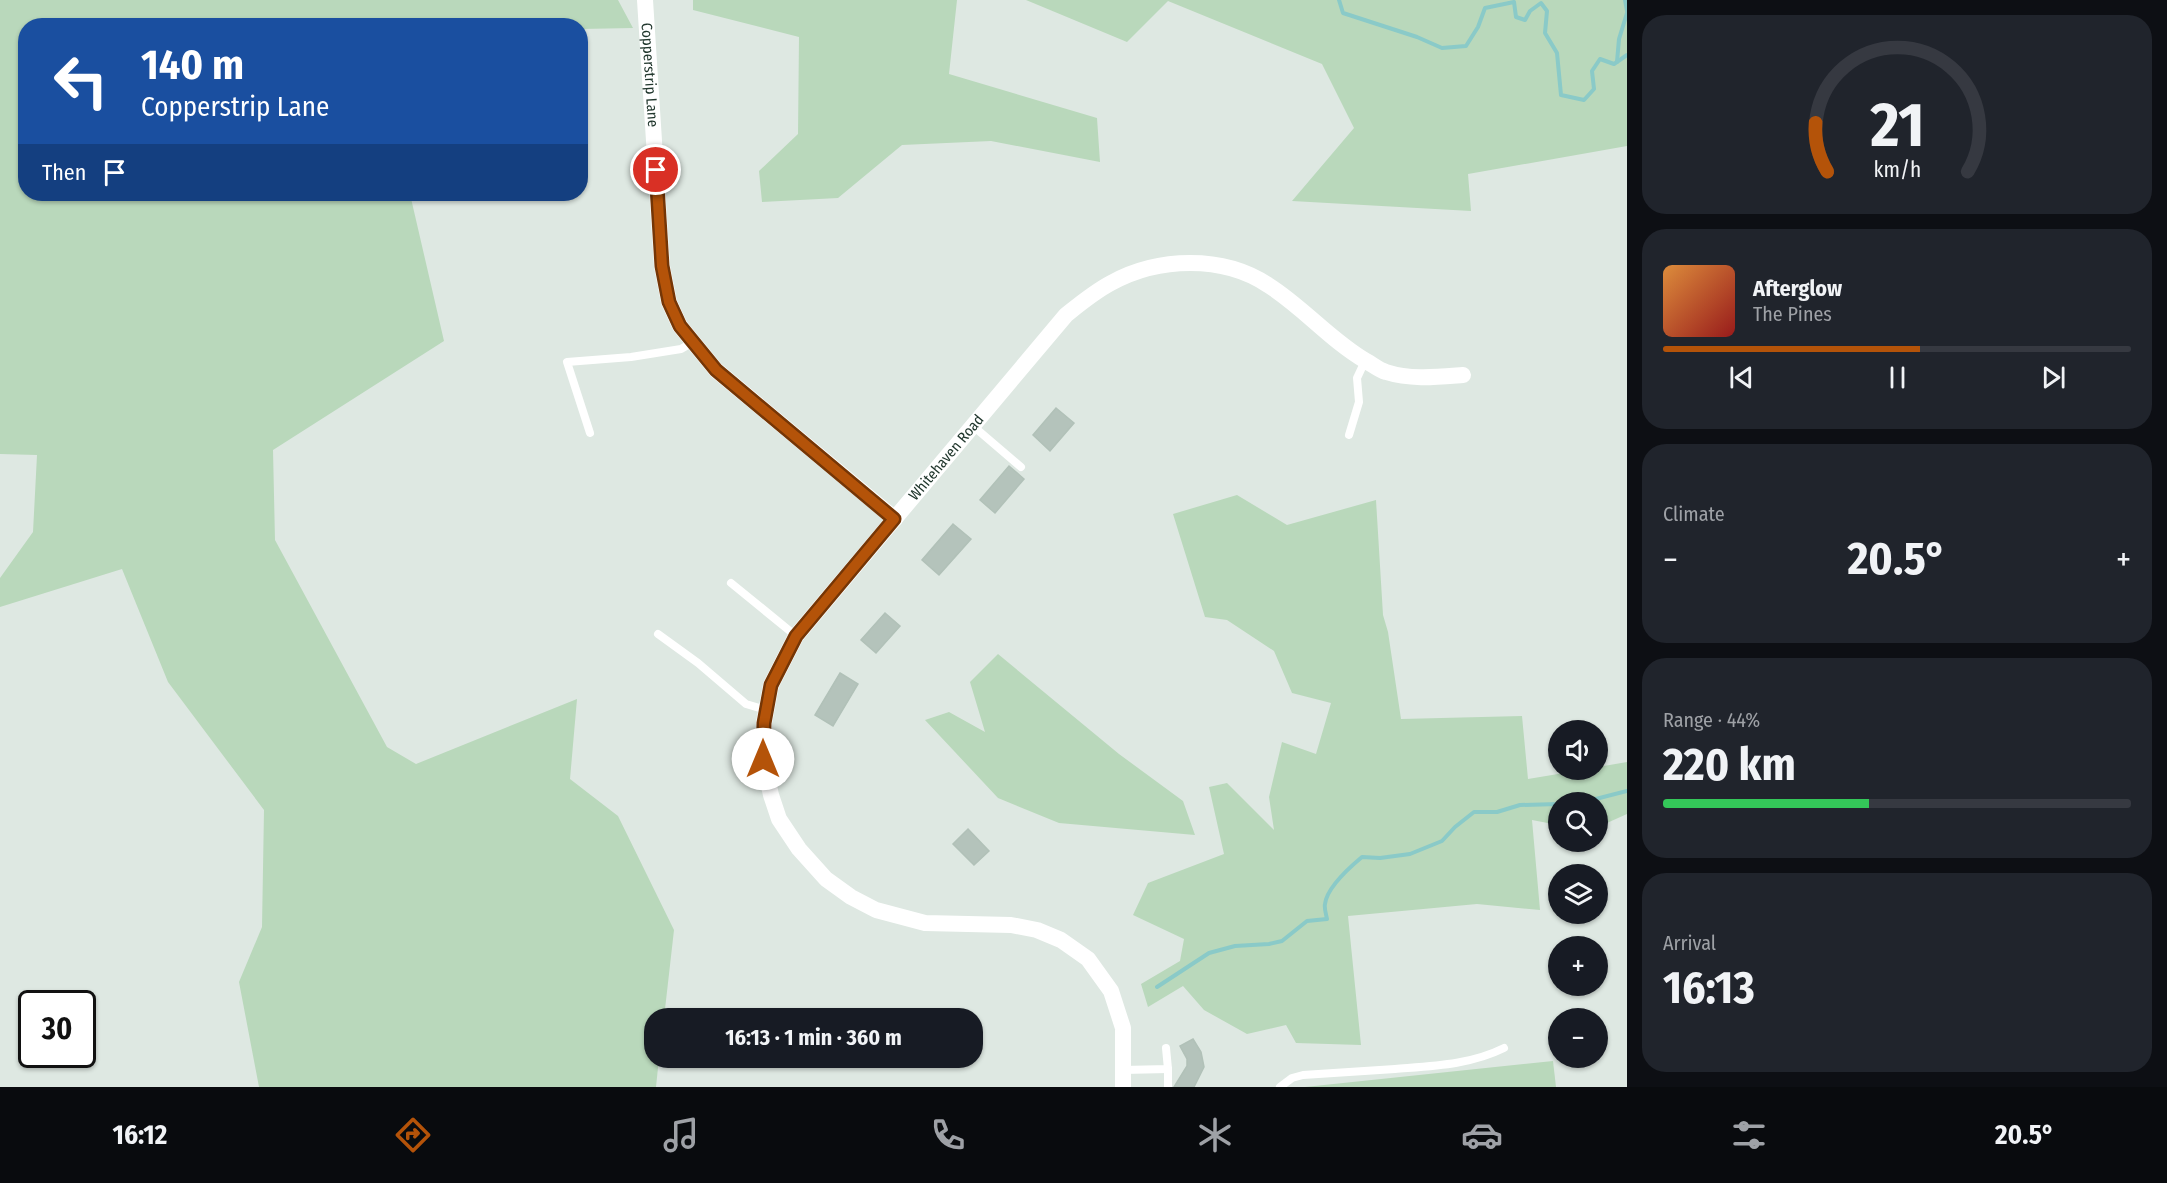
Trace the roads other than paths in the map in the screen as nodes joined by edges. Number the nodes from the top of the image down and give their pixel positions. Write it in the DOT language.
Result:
graph roads {
  1 [pos="645,0"];
  2 [pos="693,342"];
  3 [pos="1365,361"];
  4 [pos="1463,375"];
  5 [pos="973,426"];
  6 [pos="590,433"];
  7 [pos="1349,435"];
  8 [pos="1021,467"];
  9 [pos="894,519"];
  10 [pos="731,583"];
  11 [pos="658,634"];
  12 [pos="796,636"];
  13 [pos="766,710"];
  14 [pos="1166,1048"];
  15 [pos="1504,1048"];
  16 [pos="1168,1069"];
  17 [pos="1123,1070"];
  18 [pos="1123,1087"];
  19 [pos="1168,1087"];
  20 [pos="1280,1087"];
  1 -- 2 [label="street, Copperstrip Lane"];
  2 -- 6 [label="lane"];
  2 -- 9 [label="street, Copperstrip Lane"];
  3 -- 4 [label="street, Whitehaven Road"];
  3 -- 5 [label="street, Whitehaven Road"];
  3 -- 7 [label="lane"];
  5 -- 8 [label="lane"];
  5 -- 9 [label="street, Whitehaven Road"];
  9 -- 12 [label="street, Whitehaven Road"];
  10 -- 12 [label="lane"];
  11 -- 13 [label="lane"];
  12 -- 13 [label="street, Whitehaven Road"];
  13 -- 17 [label="street, Whitehaven Road"];
  14 -- 16 [label="lane"];
  15 -- 20 [label="lane"];
  16 -- 17 [label="lane"];
  16 -- 19 [label="lane"];
  17 -- 18 [label="street, Whitehaven Road"];
}
